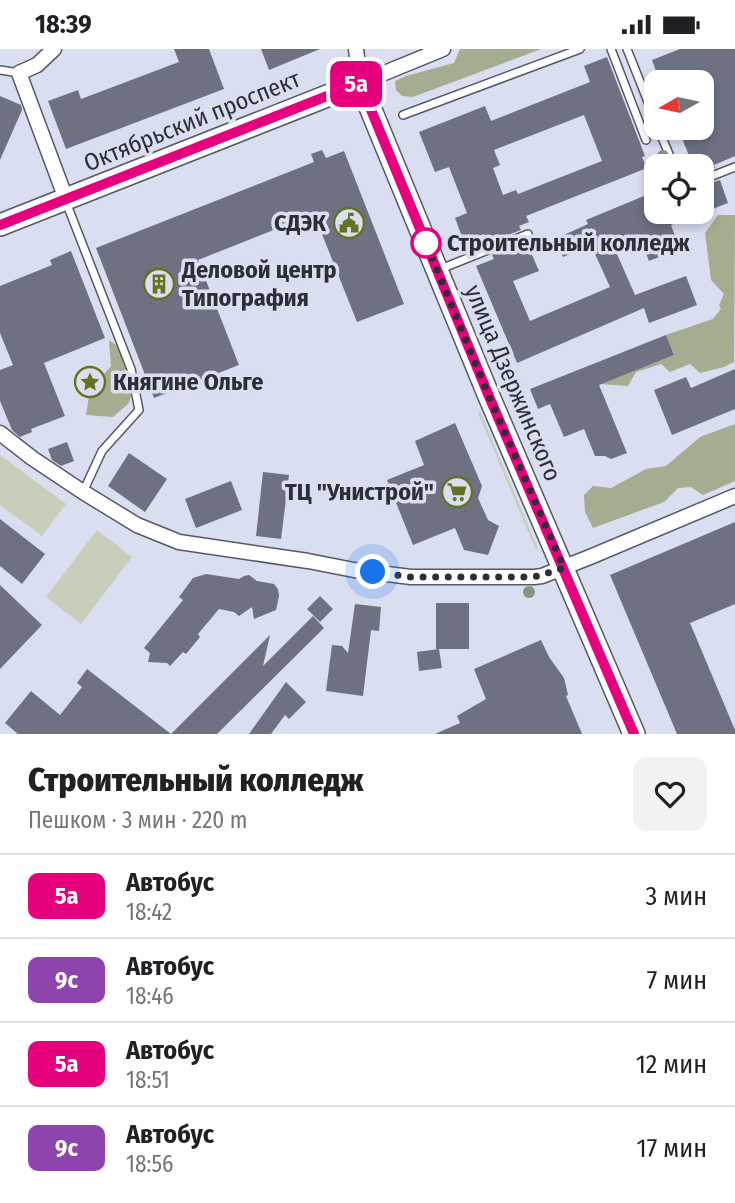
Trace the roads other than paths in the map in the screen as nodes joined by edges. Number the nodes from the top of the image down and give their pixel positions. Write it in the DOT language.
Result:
graph roads {
  1 [pos="54,49"];
  2 [pos="356,49"];
  3 [pos="443,49"];
  4 [pos="580,49"];
  5 [pos="611,49"];
  6 [pos="627,49"];
  7 [pos="0,70"];
  8 [pos="19,73"];
  9 [pos="360,83"];
  10 [pos="644,92"];
  11 [pos="403,115"];
  12 [pos="644,135"];
  13 [pos="735,167"];
  14 [pos="714,175"];
  15 [pos="66,199"];
  16 [pos="0,225"];
  17 [pos="528,233"];
  18 [pos="437,271"];
  19 [pos="0,433"];
  20 [pos="83,492"];
  21 [pos="735,496"];
  22 [pos="564,568"];
  23 [pos="634,734"];
  1 -- 8 [label="street"];
  2 -- 9 [label="street, улица Дзержинского"];
  3 -- 9 [label="street, Октябрьский проспект"];
  4 -- 11 [label="lane"];
  5 -- 12 [label="lane"];
  6 -- 10 [label="lane"];
  7 -- 8 [label="lane"];
  8 -- 15 [label="street"];
  9 -- 15 [label="main road, Октябрьский проспект"];
  9 -- 18 [label="main road, улица Дзержинского"];
  13 -- 14 [label="lane"];
  15 -- 16 [label="main road, Октябрьский проспект"];
  15 -- 20 [label="lane"];
  17 -- 18 [label="lane"];
  18 -- 22 [label="main road, улица Дзержинского"];
  19 -- 20 [label="street"];
  20 -- 22 [label="street"];
  21 -- 22 [label="street"];
  22 -- 23 [label="main road, улица Дзержинского"];
}
